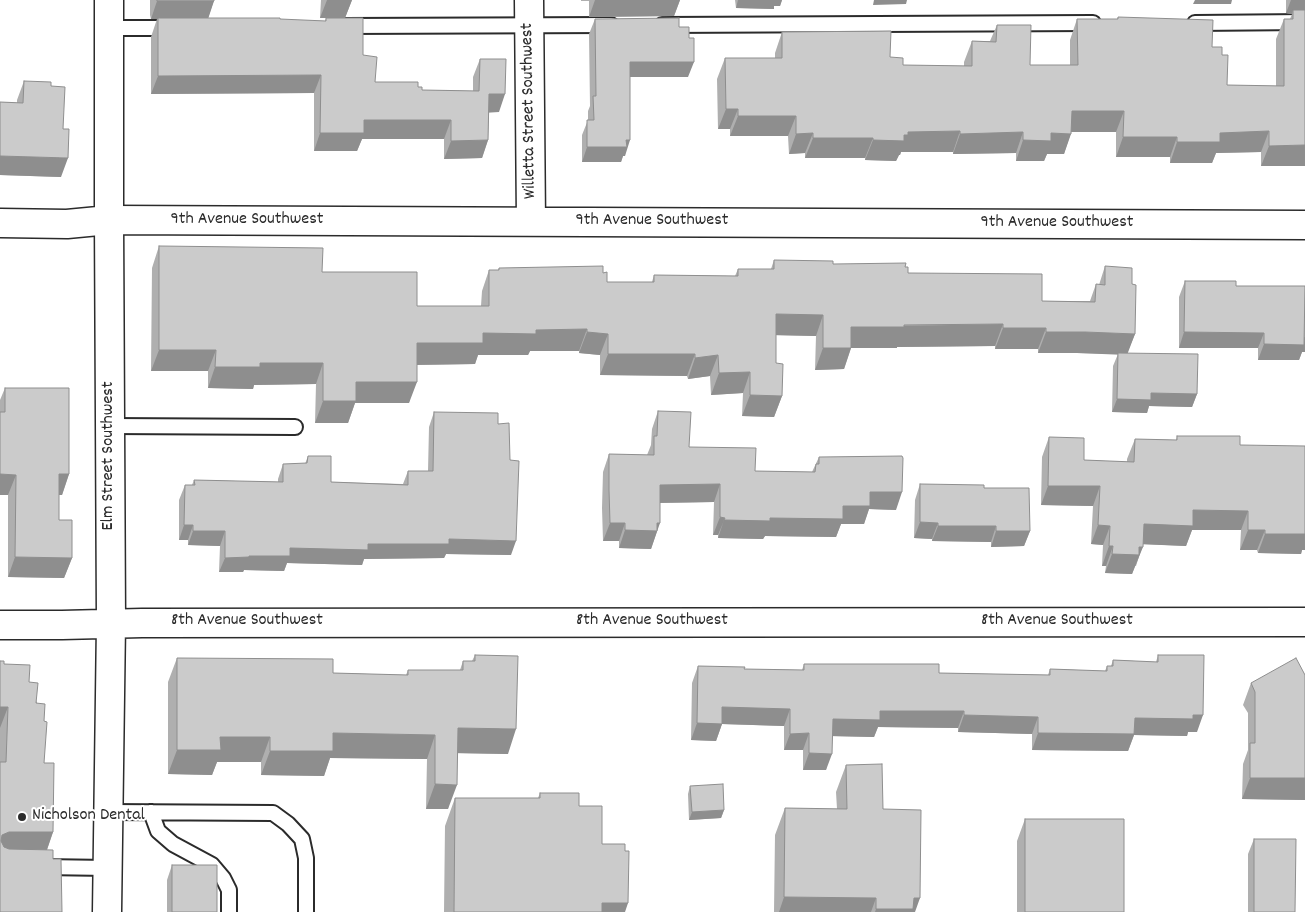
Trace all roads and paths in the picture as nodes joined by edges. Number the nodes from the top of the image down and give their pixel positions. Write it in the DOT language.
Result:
graph roads {
  1 [pos="109,0"];
  2 [pos="529,13"];
  3 [pos="1305,22"];
  4 [pos="1106,23"];
  5 [pos="1186,23"];
  6 [pos="628,25"];
  7 [pos="648,25"];
  8 [pos="189,27"];
  9 [pos="329,27"];
  10 [pos="109,28"];
  11 [pos="110,220"];
  12 [pos="531,222"];
  13 [pos="0,223"];
  14 [pos="1305,225"];
  15 [pos="110,426"];
  16 [pos="295,427"];
  17 [pos="1305,622"];
  18 [pos="111,623"];
  19 [pos="0,625"];
  20 [pos="108,812"];
  21 [pos="152,812"];
  22 [pos="29,866"];
  23 [pos="108,868"];
  24 [pos="107,912"];
  25 [pos="229,912"];
  26 [pos="306,912"];
  1 -- 10 [label="street, Elm Street Southwest"];
  2 -- 6 [label="lane"];
  2 -- 9 [label="lane"];
  2 -- 12 [label="street, Willetta Street Southwest"];
  3 -- 5 [label="lane"];
  4 -- 7 [label="lane"];
  8 -- 10 [label="lane"];
  10 -- 11 [label="street, Elm Street Southwest"];
  11 -- 12 [label="street, 9th Avenue Southwest"];
  11 -- 13 [label="street, 9th Avenue Southwest"];
  11 -- 15 [label="street, Elm Street Southwest"];
  12 -- 14 [label="street, 9th Avenue Southwest"];
  15 -- 16 [label="lane"];
  15 -- 18 [label="street, Elm Street Southwest"];
  17 -- 18 [label="street, 8th Avenue Southwest"];
  18 -- 19 [label="street, 8th Avenue Southwest"];
  18 -- 20 [label="street, Elm Street Southwest"];
  20 -- 21 [label="lane"];
  20 -- 23 [label="street, Elm Street Southwest"];
  21 -- 25 [label="lane"];
  21 -- 26 [label="lane"];
  22 -- 23 [label="lane"];
  23 -- 24 [label="street, Elm Street Southwest"];
}
